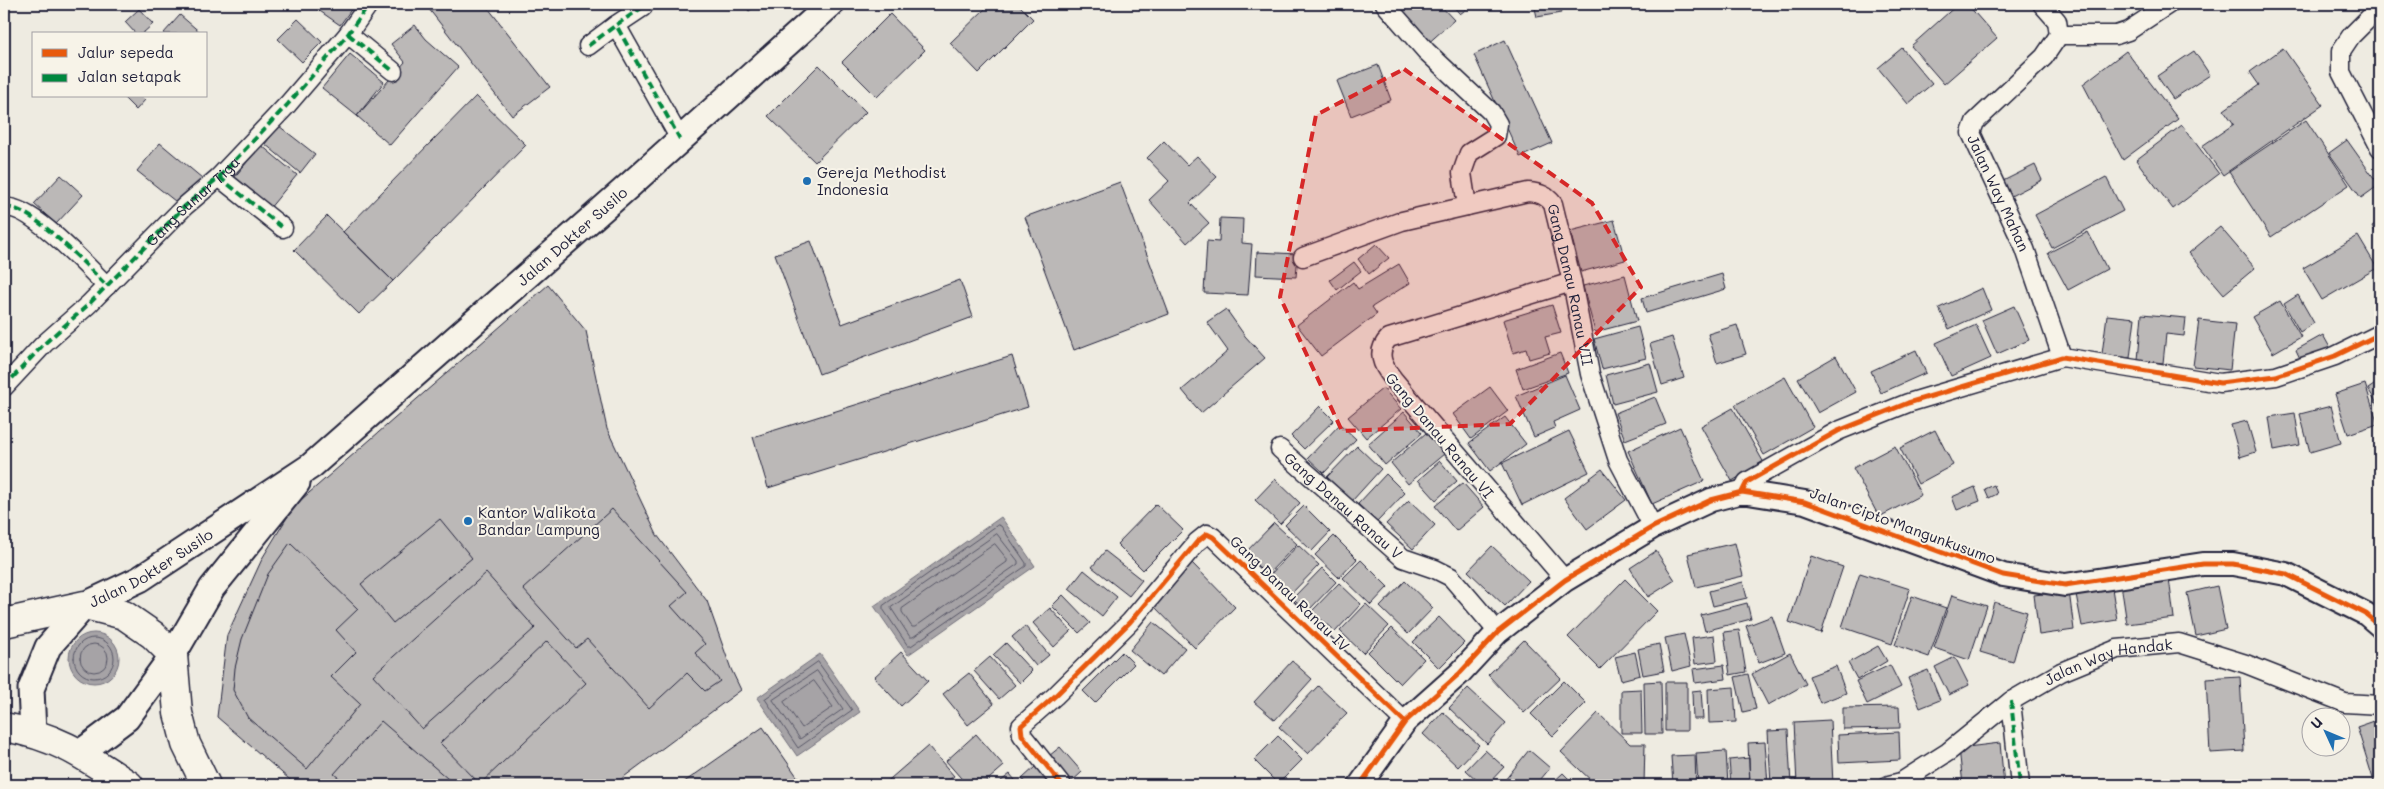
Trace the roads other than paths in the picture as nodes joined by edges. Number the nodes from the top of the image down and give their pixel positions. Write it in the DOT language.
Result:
graph roads {
  1 [pos="369,4"];
  2 [pos="831,4"];
  3 [pos="1385,4"];
  4 [pos="2042,4"];
  5 [pos="2169,4"];
  6 [pos="2376,4"];
  7 [pos="643,7"];
  8 [pos="616,25"];
  9 [pos="348,34"];
  10 [pos="2059,35"];
  11 [pos="588,46"];
  12 [pos="393,70"];
  13 [pos="680,139"];
  14 [pos="2380,148"];
  15 [pos="219,177"];
  16 [pos="1467,206"];
  17 [pos="4,208"];
  18 [pos="283,228"];
  19 [pos="1303,257"];
  20 [pos="1572,282"];
  21 [pos="107,286"];
  22 [pos="2380,334"];
  23 [pos="2062,357"];
  24 [pos="4,387"];
  25 [pos="1280,449"];
  26 [pos="311,466"];
  27 [pos="1742,492"];
  28 [pos="1653,527"];
  29 [pos="1565,580"];
  30 [pos="85,605"];
  31 [pos="4,623"];
  32 [pos="2380,626"];
  33 [pos="1498,632"];
  34 [pos="174,655"];
  35 [pos="2011,701"];
  36 [pos="2380,705"];
  37 [pos="1405,722"];
  38 [pos="4,727"];
  39 [pos="33,732"];
  40 [pos="80,753"];
  41 [pos="129,785"];
  42 [pos="206,785"];
  43 [pos="1062,785"];
  44 [pos="1360,785"];
  45 [pos="1889,785"];
  46 [pos="2020,785"];
  1 -- 9 [label="street, Gang Sumur Tiga"];
  2 -- 13 [label="main road, Jalan Dokter Susilo"];
  3 -- 16 [label="street"];
  4 -- 10 [label="street"];
  5 -- 10 [label="street"];
  6 -- 14 [label="street"];
  7 -- 8 [label="street"];
  8 -- 11 [label="street"];
  8 -- 13 [label="street"];
  9 -- 12 [label="street"];
  9 -- 15 [label="street, Gang Sumur Tiga"];
  10 -- 23 [label="street, Jalan Way Mahan"];
  13 -- 26 [label="main road, Jalan Dokter Susilo"];
  15 -- 18 [label="street"];
  15 -- 21 [label="street, Gang Sumur Tiga"];
  16 -- 19 [label="street, Gang Danau Ranau VII"];
  16 -- 20 [label="street, Gang Danau Ranau VII"];
  17 -- 21 [label="street"];
  20 -- 28 [label="street, Gang Danau Ranau VII"];
  20 -- 29 [label="street, Gang Danau Ranau VI"];
  21 -- 24 [label="street, Gang Sumur Tiga"];
  22 -- 23 [label="street"];
  23 -- 27 [label="street"];
  25 -- 33 [label="street, Gang Danau Ranau V"];
  26 -- 30 [label="main road, Jalan Dokter Susilo"];
  26 -- 34 [label="main road, Jalan Dokter Susilo"];
  27 -- 28 [label="street, Jalan Cipto Mangunkusumo"];
  27 -- 32 [label="street, Jalan Cipto Mangunkusumo"];
  28 -- 29 [label="street, Jalan Cipto Mangunkusumo"];
  29 -- 33 [label="street, Jalan Cipto Mangunkusumo"];
  30 -- 31 [label="main road"];
  30 -- 34 [label="main road"];
  30 -- 39 [label="main road, Jalan Dokter Susilo"];
  33 -- 37 [label="street, Jalan Cipto Mangunkusumo"];
  34 -- 40 [label="main road, Jalan Dokter Susilo"];
  34 -- 42 [label="main road"];
  35 -- 36 [label="street, Jalan Way Handak"];
  35 -- 45 [label="street, Jalan Way Handak"];
  35 -- 46 [label="street"];
  37 -- 43 [label="street, Gang Danau Ranau IV"];
  37 -- 44 [label="street, Jalan Cipto Mangunkusumo"];
  38 -- 39 [label="main road"];
  39 -- 40 [label="main road"];
  40 -- 41 [label="main road"];
}
